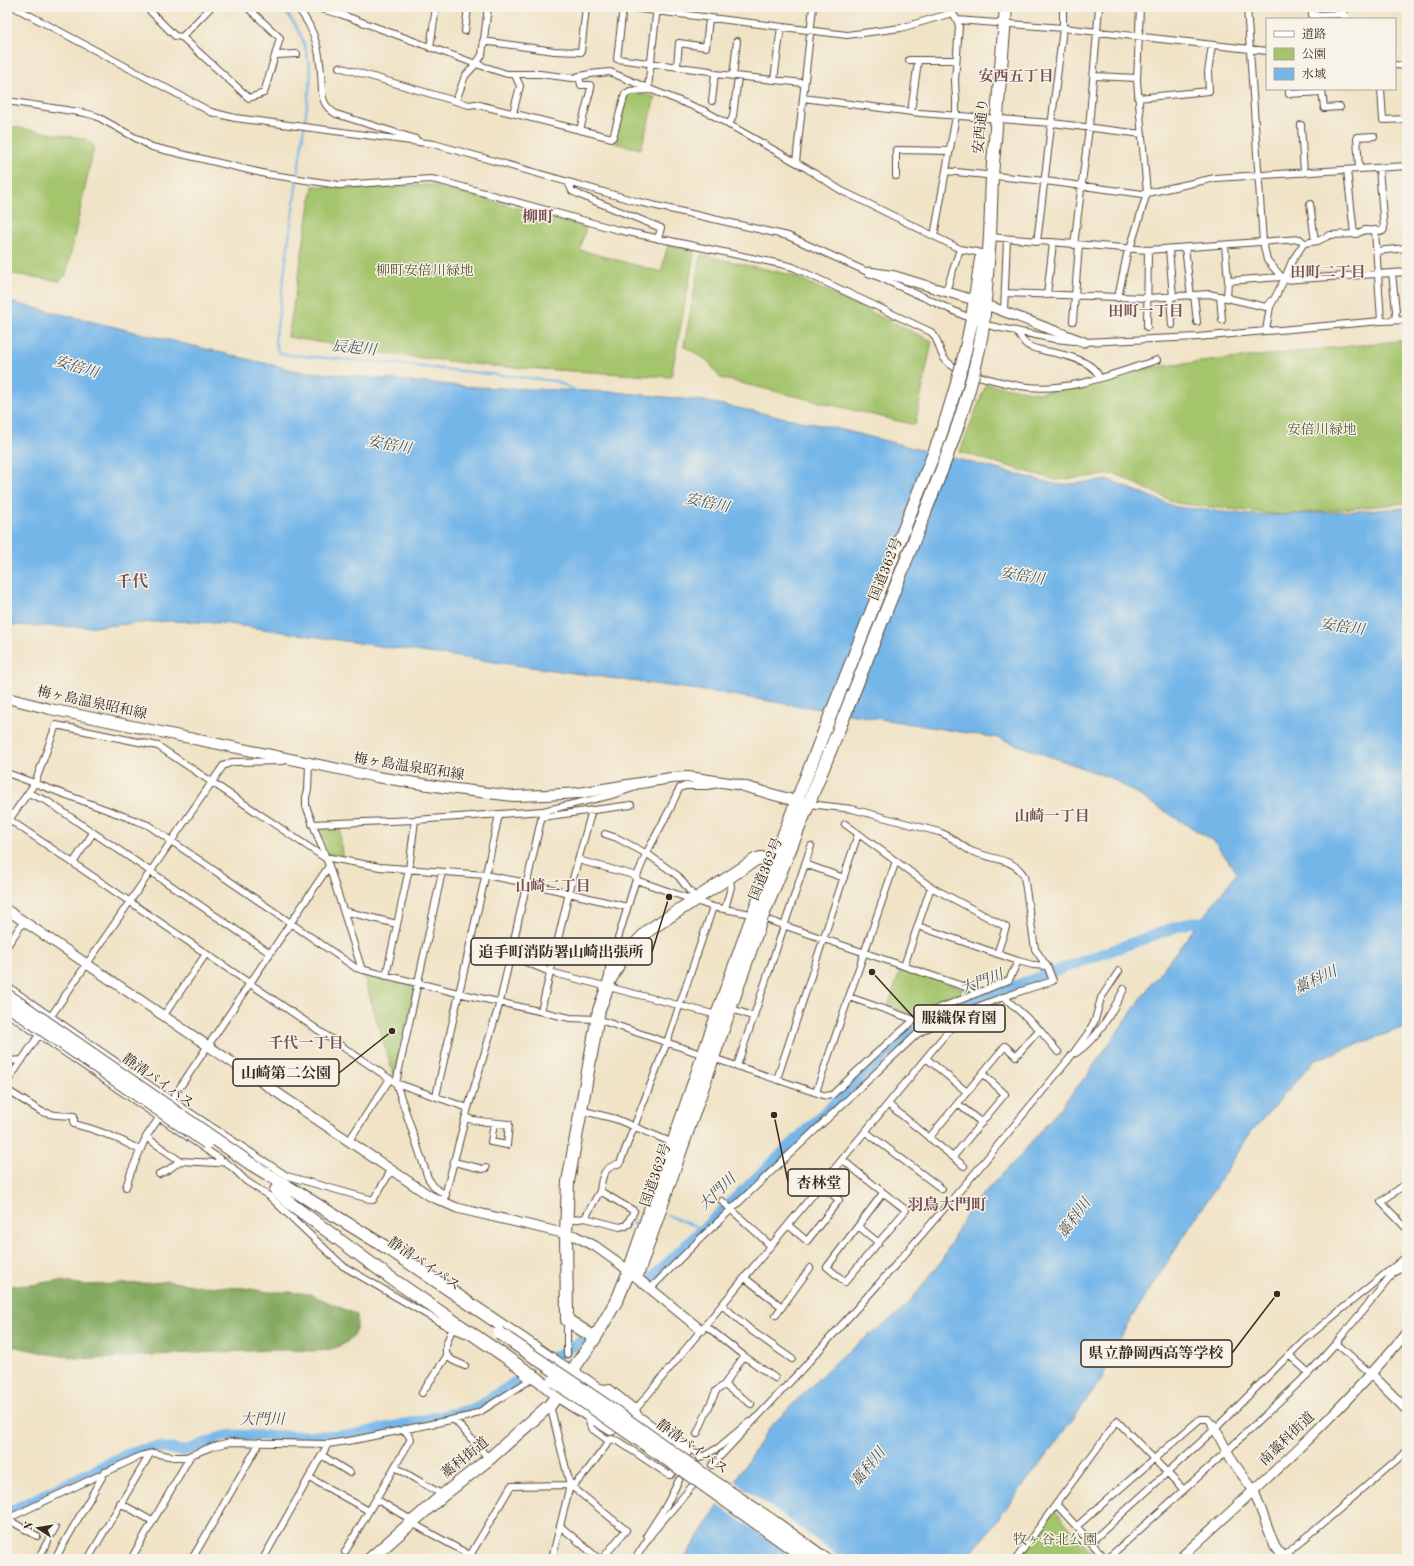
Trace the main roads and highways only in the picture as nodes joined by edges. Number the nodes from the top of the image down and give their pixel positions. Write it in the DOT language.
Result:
graph roads {
  1 [pos="1006,7"];
  2 [pos="992,176"];
  3 [pos="977,323"];
  4 [pos="7,698"];
  5 [pos="798,798"];
  6 [pos="810,801"];
  7 [pos="773,862"];
  8 [pos="7,995"];
  9 [pos="7,1005"];
  10 [pos="708,1056"];
  11 [pos="249,1167"];
  12 [pos="276,1190"];
  13 [pos="633,1274"];
  14 [pos="496,1337"];
  15 [pos="595,1338"];
  16 [pos="573,1374"];
  17 [pos="554,1400"];
  18 [pos="770,1526"];
  19 [pos="370,1559"];
  20 [pos="806,1559"];
  21 [pos="824,1559"];
  1 -- 2 [label="highway, 安西通り"];
  2 -- 3 [label="highway, 安西通り"];
  2 -- 3 [label="highway, 安西通り"];
  3 -- 5 [label="highway, 国道362号, bridge"];
  3 -- 6 [label="highway, 国道362号, bridge"];
  4 -- 5 [label="main road, 梅ヶ島温泉昭和線"];
  5 -- 6 [label="main road, 梅ヶ島温泉昭和線"];
  5 -- 7 [label="highway, 国道362号"];
  6 -- 10 [label="highway, 国道362号"];
  7 -- 10 [label="highway, 国道362号"];
  7 -- 15 [label="highway, 国道362号"];
  8 -- 11 [label="highway, 静清バイパス, bridge"];
  9 -- 11 [label="highway, 静清バイパス, bridge"];
  10 -- 13 [label="highway, 国道362号"];
  10 -- 13 [label="highway, 国道362号"];
  11 -- 12 [label="highway, 静清バイパス"];
  11 -- 14 [label="highway, 静清バイパス"];
  11 -- 16 [label="highway"];
  12 -- 14 [label="highway, 静清バイパス"];
  12 -- 17 [label="highway"];
  13 -- 15 [label="highway, 国道362号"];
  13 -- 16 [label="highway, 国道362号"];
  14 -- 18 [label="highway, 静清バイパス, bridge"];
  15 -- 16 [label="highway, 国道362号"];
  16 -- 17 [label="highway, 藁科街道"];
  16 -- 18 [label="highway"];
  17 -- 18 [label="highway"];
  17 -- 19 [label="highway, 藁科街道"];
  18 -- 20 [label="highway, 静清バイパス"];
  18 -- 21 [label="highway, 静清バイパス"];
}
